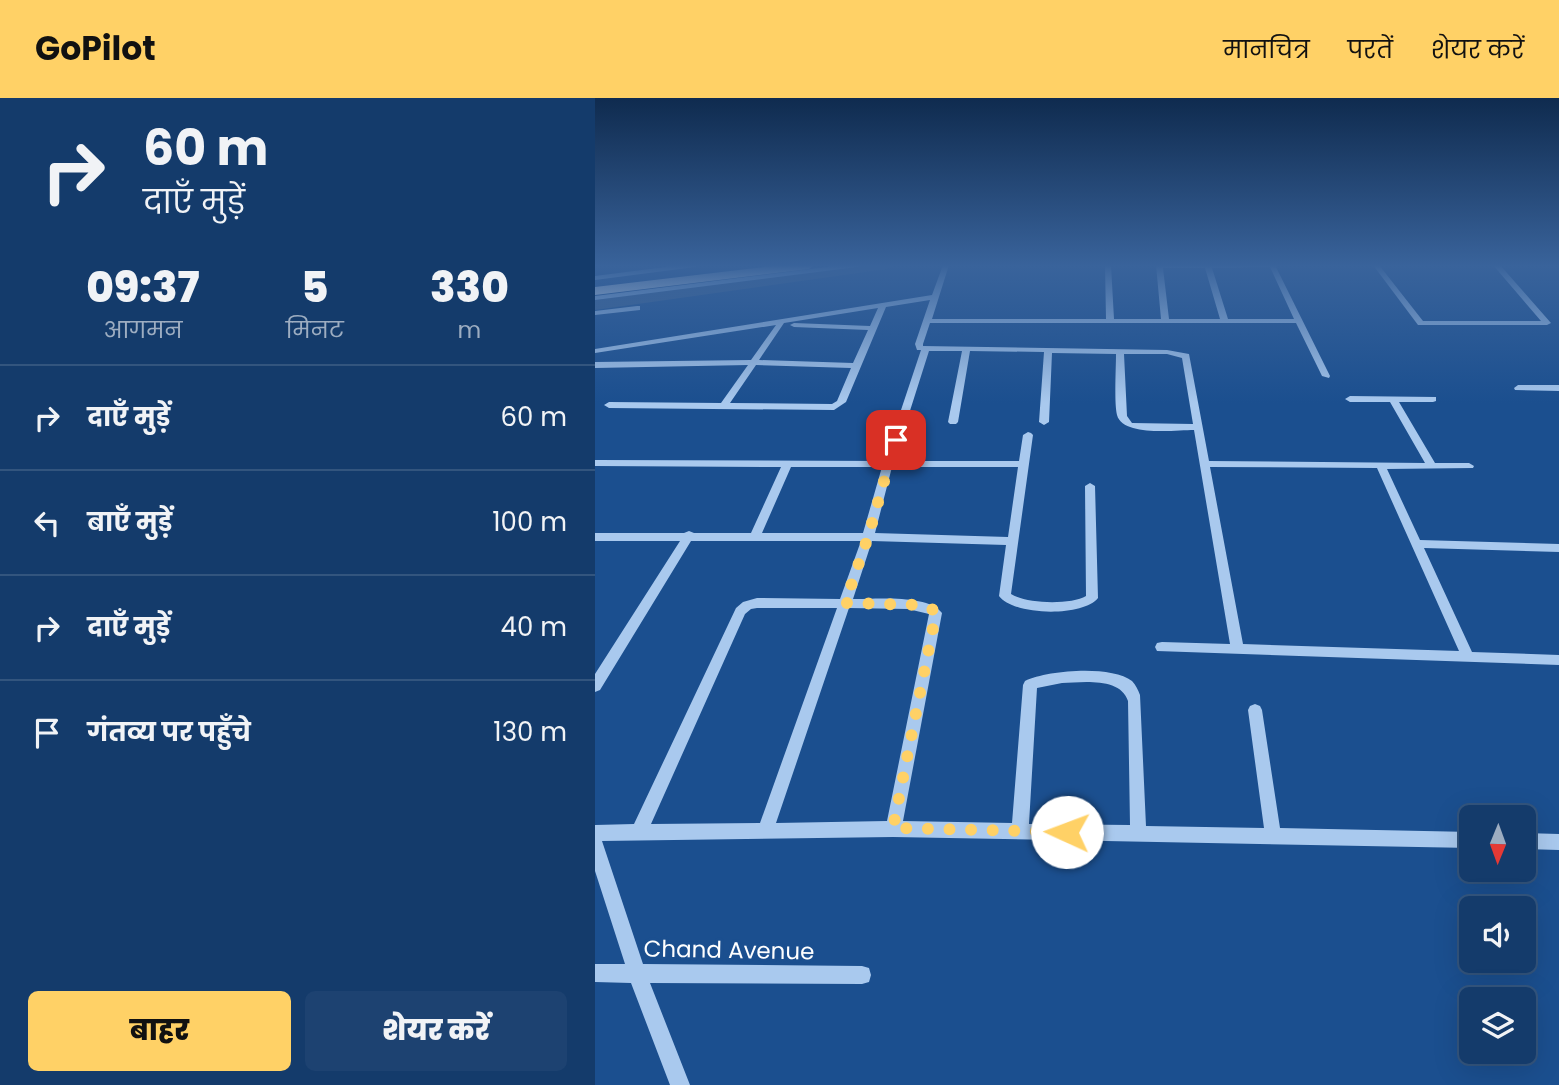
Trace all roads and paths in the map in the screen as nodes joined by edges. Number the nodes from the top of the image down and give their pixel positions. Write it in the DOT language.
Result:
graph roads {
  1 [pos="615,311"];
  2 [pos="849,311"];
  3 [pos="880,311"];
  4 [pos="930,311"];
  5 [pos="1110,311"];
  6 [pos="1164,311"];
  7 [pos="1222,311"];
  8 [pos="1294,311"];
  9 [pos="1412,311"];
  10 [pos="1537,311"];
  11 [pos="595,313"];
  12 [pos="926,321"];
  13 [pos="1110,321"];
  14 [pos="1165,321"];
  15 [pos="1225,321"];
  16 [pos="1299,321"];
  17 [pos="781,323"];
  18 [pos="873,328"];
  19 [pos="925,350"];
  20 [pos="966,350"];
  21 [pos="595,351"];
  22 [pos="1048,351"];
  23 [pos="1120,351"];
  24 [pos="753,362"];
  25 [pos="595,365"];
  26 [pos="855,366"];
  27 [pos="1326,376"];
  28 [pos="1518,388"];
  29 [pos="1559,388"];
  30 [pos="1350,399"];
  31 [pos="1393,399"];
  32 [pos="1433,399"];
  33 [pos="609,405"];
  34 [pos="724,405"];
  35 [pos="953,422"];
  36 [pos="1044,422"];
  37 [pos="1198,427"];
  38 [pos="1028,435"];
  39 [pos="788,463"];
  40 [pos="888,463"];
  41 [pos="595,464"];
  42 [pos="1024,464"];
  43 [pos="1204,464"];
  44 [pos="1381,466"];
  45 [pos="1431,466"];
  46 [pos="1469,466"];
  47 [pos="1090,486"];
  48 [pos="689,535"];
  49 [pos="755,536"];
  50 [pos="595,537"];
  51 [pos="868,537"];
  52 [pos="1014,541"];
  53 [pos="1416,544"];
  54 [pos="1559,548"];
  55 [pos="845,603"];
  56 [pos="1162,647"];
  57 [pos="1237,649"];
  58 [pos="1468,657"];
  59 [pos="1559,660"];
  60 [pos="595,687"];
  61 [pos="1255,710"];
  62 [pos="893,828"];
  63 [pos="766,829"];
  64 [pos="1020,831"];
  65 [pos="639,832"];
  66 [pos="595,833"];
  67 [pos="1139,834"];
  68 [pos="1273,837"];
  69 [pos="1459,840"];
  70 [pos="1537,841"];
  71 [pos="1559,842"];
  72 [pos="595,845"];
  73 [pos="595,973"];
  74 [pos="637,973"];
  75 [pos="862,975"];
  76 [pos="680,1085"];
  1 -- 11 [label="street"];
  2 -- 17 [label="street"];
  3 -- 18 [label="street"];
  4 -- 12 [label="street"];
  5 -- 13 [label="street"];
  6 -- 14 [label="street"];
  7 -- 15 [label="street"];
  8 -- 16 [label="street"];
  9 -- 10 [label="street"];
  12 -- 13 [label="street"];
  12 -- 19 [label="street"];
  13 -- 14 [label="street"];
  14 -- 15 [label="street"];
  15 -- 16 [label="street"];
  16 -- 27 [label="street"];
  17 -- 18 [label="street"];
  17 -- 21 [label="street"];
  17 -- 24 [label="street"];
  18 -- 26 [label="street"];
  19 -- 20 [label="street"];
  19 -- 40 [label="street"];
  20 -- 22 [label="street"];
  20 -- 35 [label="street"];
  22 -- 23 [label="street"];
  22 -- 36 [label="street"];
  23 -- 37 [label="street"];
  23 -- 37 [label="street"];
  24 -- 25 [label="street"];
  24 -- 26 [label="street"];
  24 -- 34 [label="street"];
  26 -- 34 [label="street"];
  28 -- 29 [label="street"];
  30 -- 31 [label="street"];
  31 -- 32 [label="street"];
  31 -- 45 [label="street"];
  33 -- 34 [label="street"];
  37 -- 43 [label="street"];
  38 -- 42 [label="street"];
  39 -- 40 [label="street"];
  39 -- 41 [label="street"];
  39 -- 49 [label="street"];
  40 -- 42 [label="street"];
  40 -- 51 [label="street"];
  42 -- 52 [label="street"];
  43 -- 44 [label="street"];
  43 -- 57 [label="street"];
  44 -- 45 [label="street"];
  44 -- 53 [label="street"];
  45 -- 46 [label="street"];
  47 -- 52 [label="street"];
  48 -- 49 [label="street"];
  48 -- 50 [label="street"];
  48 -- 60 [label="street"];
  49 -- 51 [label="street"];
  51 -- 52 [label="street"];
  51 -- 55 [label="street"];
  53 -- 54 [label="street"];
  53 -- 58 [label="street"];
  55 -- 62 [label="street"];
  55 -- 63 [label="street"];
  55 -- 65 [label="street"];
  56 -- 57 [label="street"];
  57 -- 58 [label="street"];
  58 -- 59 [label="street"];
  61 -- 68 [label="street"];
  62 -- 63 [label="street"];
  62 -- 64 [label="street"];
  63 -- 65 [label="street"];
  64 -- 67 [label="street"];
  64 -- 67 [label="street"];
  65 -- 66 [label="street"];
  67 -- 68 [label="street"];
  68 -- 69 [label="street"];
  70 -- 71 [label="street"];
  72 -- 74 [label="street"];
  73 -- 74 [label="street, Chand Avenue"];
  74 -- 75 [label="street, Chand Avenue"];
  74 -- 76 [label="street"];
}
